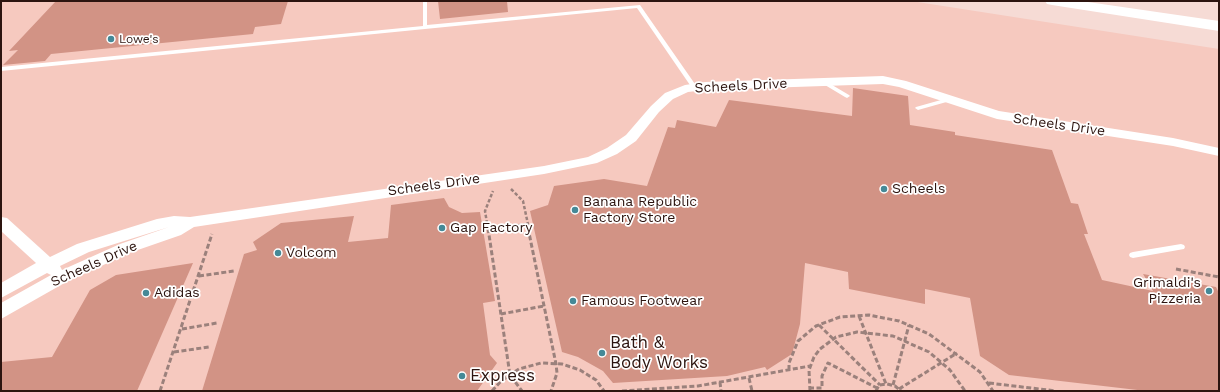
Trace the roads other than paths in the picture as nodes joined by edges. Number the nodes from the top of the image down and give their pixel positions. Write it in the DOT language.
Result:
graph roads {
  1 [pos="425,1"];
  2 [pos="1052,1"];
  3 [pos="1128,1"];
  4 [pos="1219,14"];
  5 [pos="425,26"];
  6 [pos="1219,26"];
  7 [pos="1,69"];
  8 [pos="822,81"];
  9 [pos="694,87"];
  10 [pos="847,96"];
  11 [pos="948,100"];
  12 [pos="918,108"];
  13 [pos="1219,152"];
  14 [pos="1,222"];
  15 [pos="190,222"];
  16 [pos="1181,247"];
  17 [pos="1133,255"];
  18 [pos="48,264"];
  19 [pos="62,277"];
  20 [pos="1,291"];
  21 [pos="1,312"];
  1 -- 5 [label="lane"];
  2 -- 6 [label="highway"];
  3 -- 4 [label="highway"];
  5 -- 7 [label="lane"];
  5 -- 9 [label="lane"];
  8 -- 9 [label="street, Scheels Drive"];
  8 -- 10 [label="lane"];
  8 -- 11 [label="street, Scheels Drive"];
  9 -- 15 [label="street, Scheels Drive"];
  11 -- 12 [label="lane"];
  11 -- 13 [label="street, Scheels Drive"];
  14 -- 18 [label="street"];
  15 -- 18 [label="street, Scheels Drive"];
  15 -- 19 [label="street, Scheels Drive"];
  16 -- 17 [label="lane"];
  18 -- 19 [label="street"];
  18 -- 20 [label="street, Scheels Drive"];
  19 -- 21 [label="street, Scheels Drive"];
}
